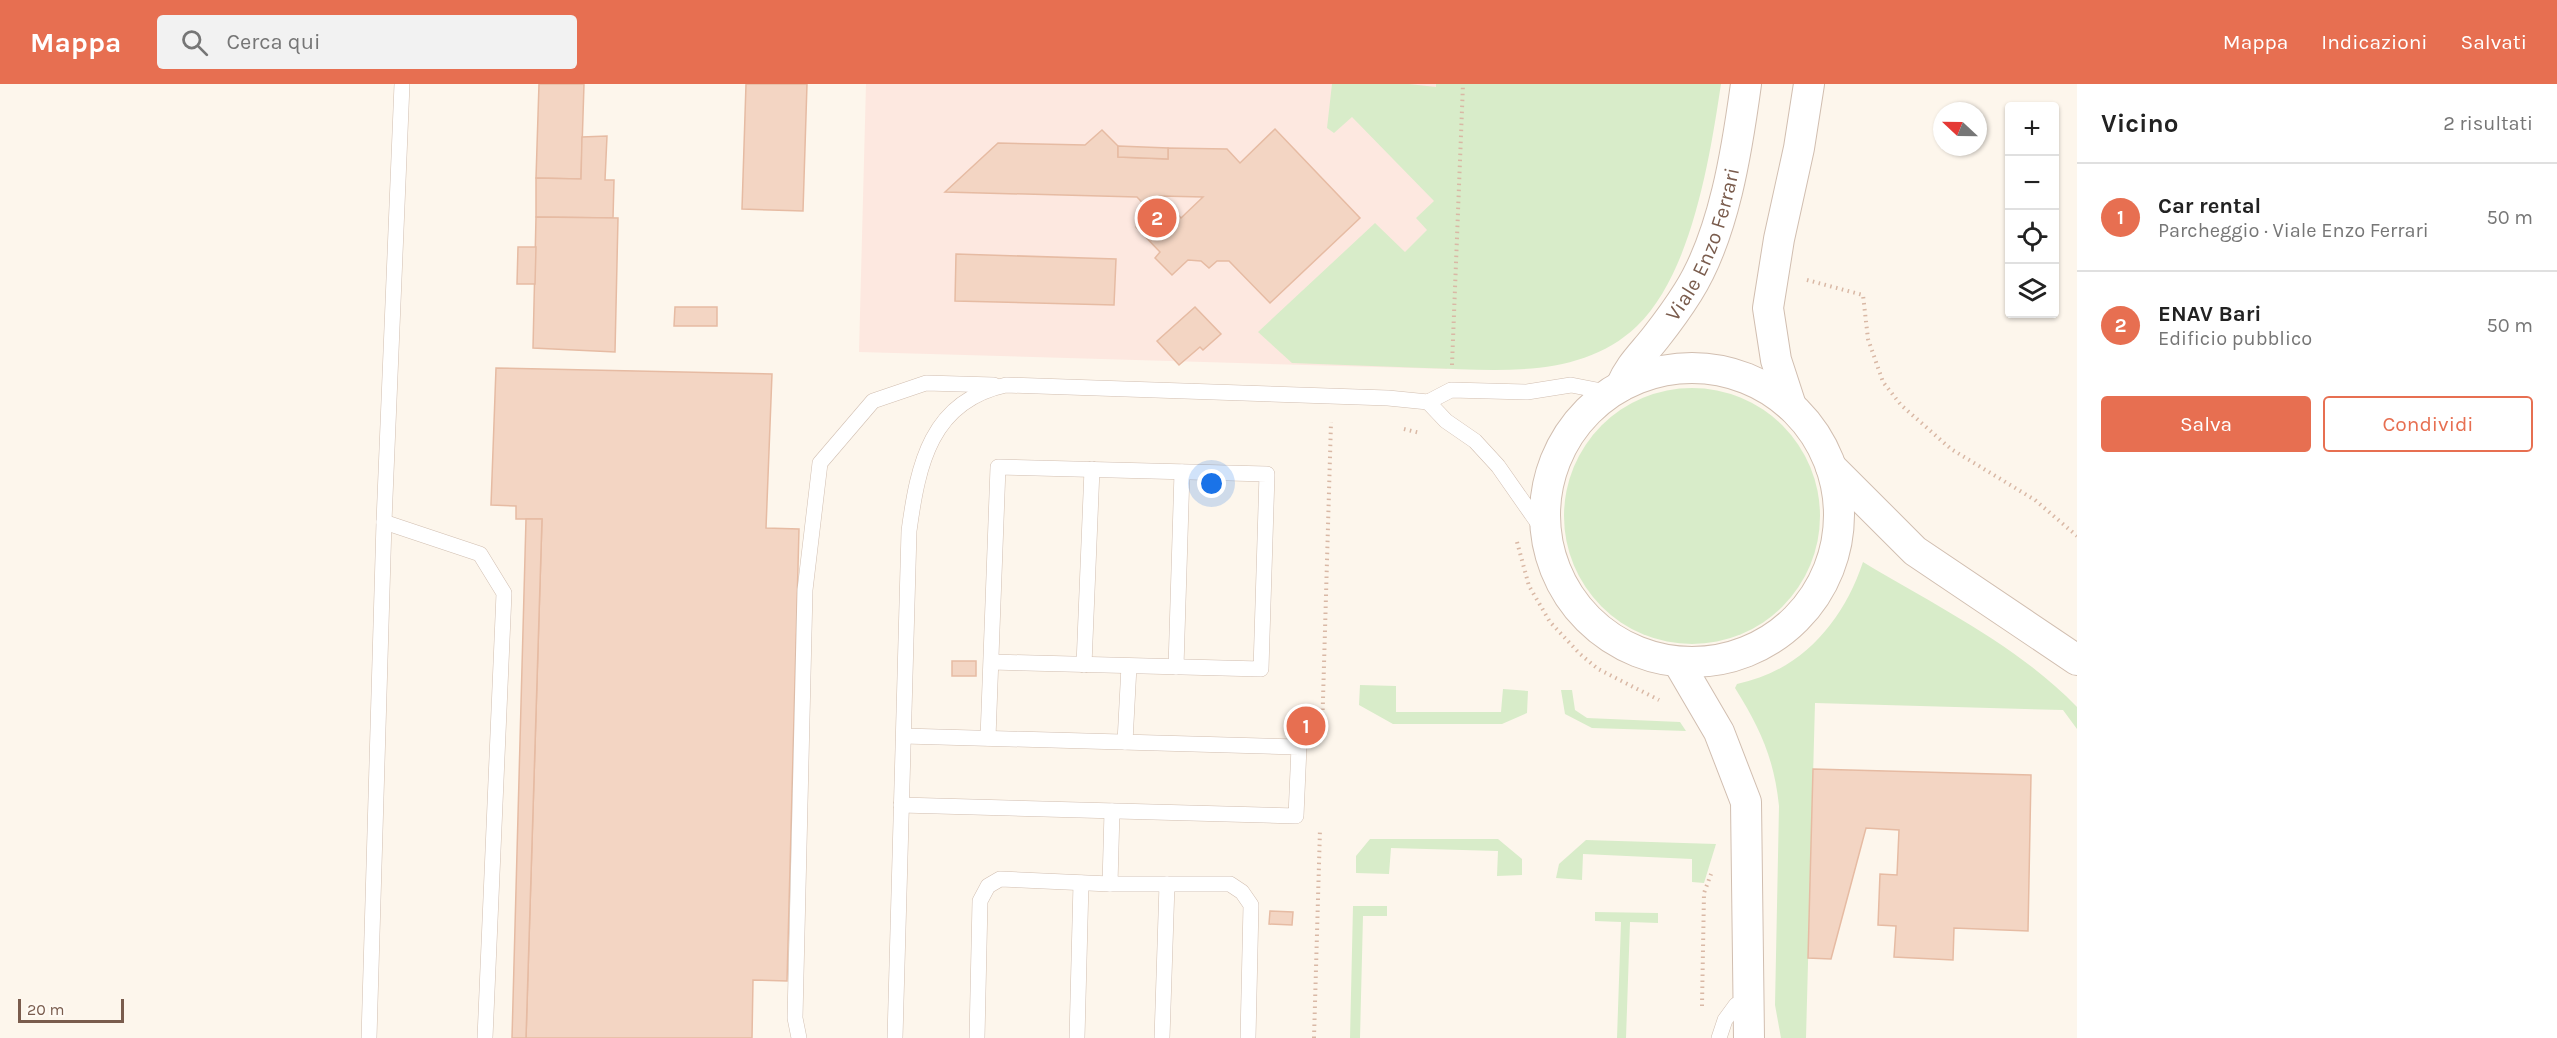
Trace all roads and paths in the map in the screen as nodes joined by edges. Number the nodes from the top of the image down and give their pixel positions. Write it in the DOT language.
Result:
graph roads {
  1 [pos="402,84"];
  2 [pos="1463,84"];
  3 [pos="1746,84"];
  4 [pos="1809,84"];
  5 [pos="1807,270"];
  6 [pos="1452,376"];
  7 [pos="1006,385"];
  8 [pos="1616,389"];
  9 [pos="1428,402"];
  10 [pos="1791,406"];
  11 [pos="1340,423"];
  12 [pos="1399,428"];
  13 [pos="1426,435"];
  14 [pos="1831,467"];
  15 [pos="1092,470"];
  16 [pos="1182,472"];
  17 [pos="384,522"];
  18 [pos="1514,532"];
  19 [pos="1547,536"];
  20 [pos="2077,536"];
  21 [pos="2077,660"];
  22 [pos="992,662"];
  23 [pos="1678,662"];
  24 [pos="1084,665"];
  25 [pos="1129,666"];
  26 [pos="1176,667"];
  27 [pos="1668,704"];
  28 [pos="904,736"];
  29 [pos="988,738"];
  30 [pos="1125,742"];
  31 [pos="1322,742"];
  32 [pos="901,805"];
  33 [pos="1112,812"];
  34 [pos="1320,825"];
  35 [pos="1715,864"];
  36 [pos="1081,883"];
  37 [pos="1110,884"];
  38 [pos="1167,884"];
  39 [pos="1742,994"];
  40 [pos="1701,1016"];
  41 [pos="369,1038"];
  42 [pos="485,1038"];
  43 [pos="799,1038"];
  44 [pos="896,1038"];
  45 [pos="976,1038"];
  46 [pos="1077,1038"];
  47 [pos="1162,1038"];
  48 [pos="1248,1038"];
  49 [pos="1314,1038"];
  50 [pos="1719,1038"];
  51 [pos="1735,1038"];
  52 [pos="1749,1038"];
  1 -- 17 [label="lane"];
  2 -- 6 [label="path"];
  3 -- 8 [label="street, Viale Enzo Ferrari"];
  4 -- 10 [label="street, Viale Enzo Ferrari"];
  5 -- 20 [label="path"];
  7 -- 9 [label="lane"];
  7 -- 28 [label="lane"];
  7 -- 43 [label="lane"];
  8 -- 9 [label="lane"];
  8 -- 10 [label="street, Viale Enzo Ferrari"];
  8 -- 19 [label="street, Viale Enzo Ferrari"];
  9 -- 19 [label="lane"];
  10 -- 14 [label="street, Viale Enzo Ferrari"];
  11 -- 31 [label="path"];
  12 -- 13 [label="path"];
  14 -- 21 [label="street, Viale Enzo Ferrari"];
  14 -- 23 [label="street, Viale Enzo Ferrari"];
  15 -- 16 [label="lane"];
  15 -- 22 [label="lane"];
  15 -- 24 [label="lane"];
  16 -- 26 [label="lane"];
  16 -- 26 [label="lane"];
  17 -- 41 [label="lane"];
  17 -- 42 [label="lane"];
  18 -- 27 [label="path"];
  19 -- 23 [label="street, Viale Enzo Ferrari"];
  22 -- 24 [label="lane"];
  22 -- 29 [label="lane"];
  23 -- 39 [label="street"];
  24 -- 25 [label="lane"];
  25 -- 26 [label="lane"];
  25 -- 30 [label="lane"];
  28 -- 29 [label="lane"];
  28 -- 32 [label="lane"];
  29 -- 30 [label="lane"];
  30 -- 33 [label="lane"];
  32 -- 33 [label="lane"];
  32 -- 44 [label="lane"];
  33 -- 37 [label="lane"];
  34 -- 49 [label="path"];
  35 -- 40 [label="path"];
  36 -- 37 [label="lane"];
  36 -- 45 [label="lane"];
  36 -- 46 [label="lane"];
  37 -- 38 [label="lane"];
  38 -- 47 [label="lane"];
  38 -- 48 [label="lane"];
  39 -- 50 [label="lane"];
  39 -- 51 [label="street"];
  39 -- 52 [label="street"];
}
